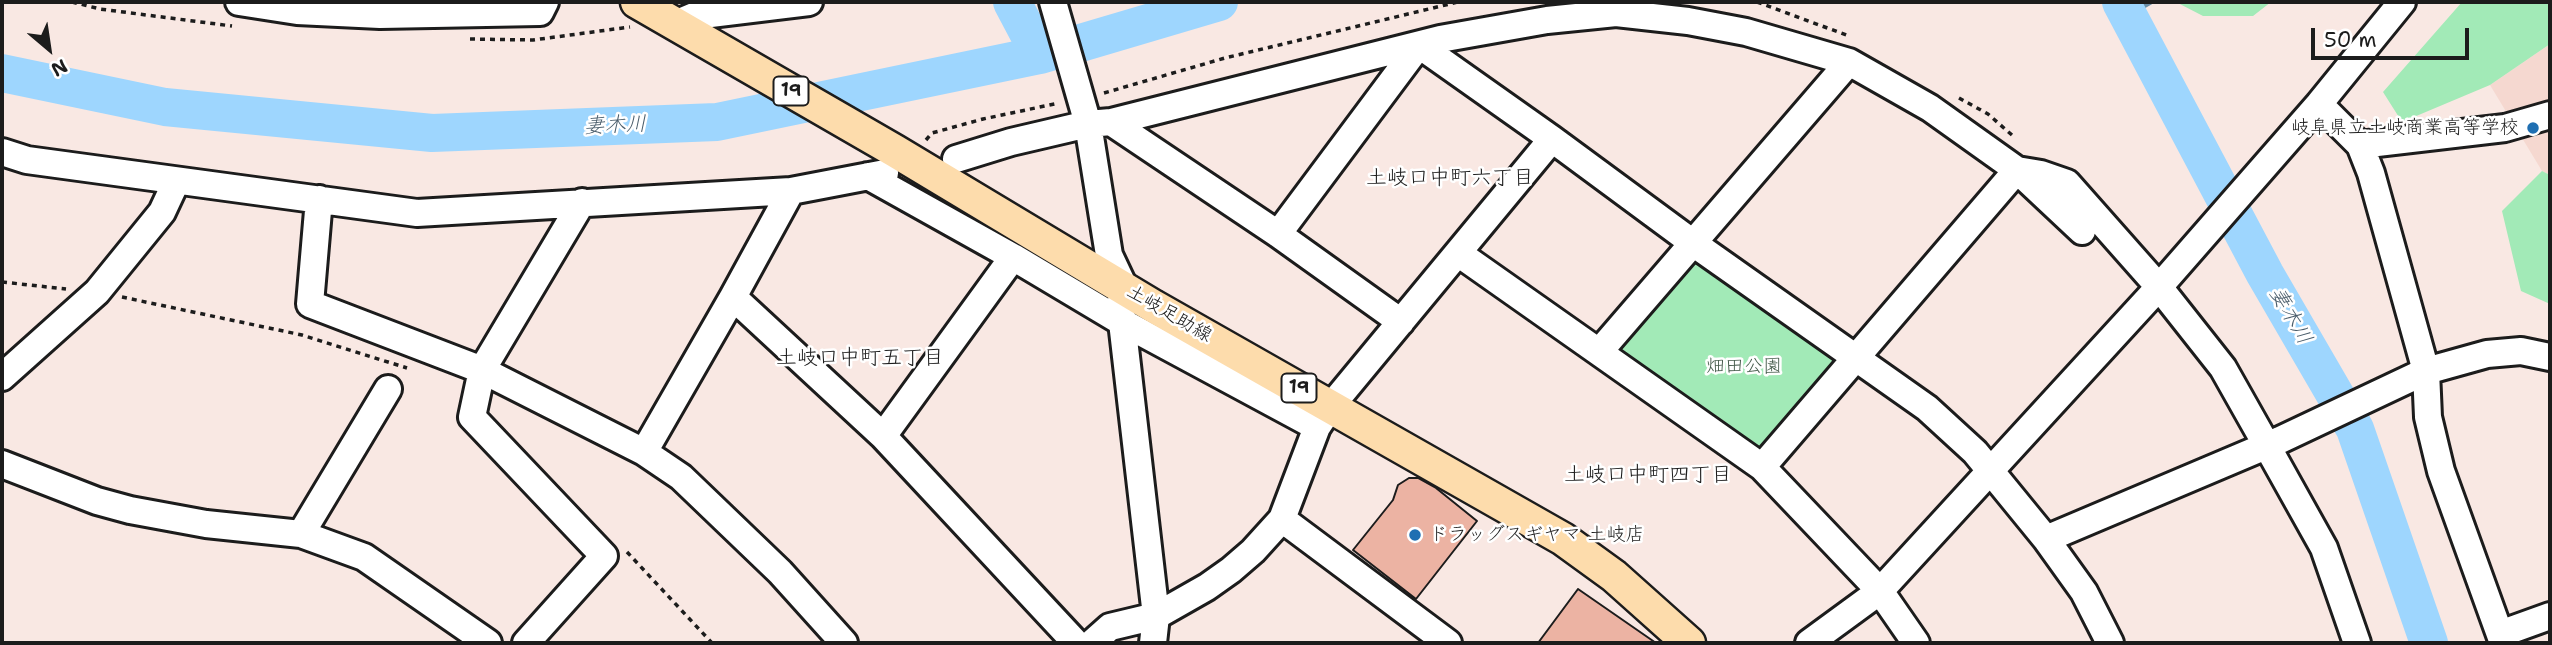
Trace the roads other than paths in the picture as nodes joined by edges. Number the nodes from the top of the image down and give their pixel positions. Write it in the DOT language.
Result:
graph roads {
  1 [pos="239,2"];
  2 [pos="545,2"];
  3 [pos="637,2"];
  4 [pos="809,2"];
  5 [pos="1053,2"];
  6 [pos="2402,2"];
  7 [pos="681,28"];
  8 [pos="1419,45"];
  9 [pos="1849,62"];
  10 [pos="2319,104"];
  11 [pos="2550,115"];
  12 [pos="1099,123"];
  13 [pos="1552,139"];
  14 [pos="2360,145"];
  15 [pos="2,152"];
  16 [pos="956,159"];
  17 [pos="891,162"];
  18 [pos="2017,170"];
  19 [pos="176,182"];
  20 [pos="791,191"];
  21 [pos="318,199"];
  22 [pos="582,202"];
  23 [pos="2082,230"];
  24 [pos="1278,234"];
  25 [pos="1693,243"];
  26 [pos="1458,253"];
  27 [pos="1013,257"];
  28 [pos="2165,280"];
  29 [pos="1125,289"];
  30 [pos="733,297"];
  31 [pos="1122,322"];
  32 [pos="1401,322"];
  33 [pos="1599,352"];
  34 [pos="1856,357"];
  35 [pos="2550,357"];
  36 [pos="482,370"];
  37 [pos="2416,376"];
  38 [pos="2,377"];
  39 [pos="388,389"];
  40 [pos="1324,417"];
  41 [pos="884,436"];
  42 [pos="2273,443"];
  43 [pos="644,452"];
  44 [pos="2,464"];
  45 [pos="1762,467"];
  46 [pos="1989,471"];
  47 [pos="1282,519"];
  48 [pos="301,534"];
  49 [pos="2046,539"];
  50 [pos="1880,592"];
  51 [pos="1156,616"];
  52 [pos="2550,616"];
  53 [pos="2501,639"];
  54 [pos="488,643"];
  55 [pos="526,643"];
  56 [pos="844,643"];
  57 [pos="1076,643"];
  58 [pos="1092,643"];
  59 [pos="1153,643"];
  60 [pos="1448,643"];
  61 [pos="1689,643"];
  62 [pos="1809,643"];
  63 [pos="1916,643"];
  64 [pos="2110,643"];
  65 [pos="2357,643"];
  1 -- 2 [label="street"];
  3 -- 7 [label="main road, 土岐足助線 / 19"];
  4 -- 7 [label="street"];
  5 -- 12 [label="street"];
  6 -- 10 [label="street"];
  7 -- 17 [label="main road, 土岐足助線 / 19"];
  8 -- 9 [label="street"];
  8 -- 12 [label="street"];
  8 -- 13 [label="street"];
  8 -- 24 [label="street"];
  9 -- 18 [label="street"];
  9 -- 25 [label="street"];
  10 -- 14 [label="street"];
  10 -- 28 [label="street"];
  11 -- 14 [label="street"];
  12 -- 16 [label="street"];
  12 -- 24 [label="street"];
  12 -- 29 [label="street"];
  13 -- 25 [label="street"];
  13 -- 26 [label="street"];
  14 -- 37 [label="street"];
  15 -- 19 [label="street"];
  17 -- 20 [label="street"];
  17 -- 27 [label="street"];
  17 -- 29 [label="main road, 土岐足助線 / 19"];
  18 -- 23 [label="street"];
  18 -- 28 [label="street"];
  18 -- 34 [label="street"];
  19 -- 21 [label="street"];
  19 -- 38 [label="street"];
  20 -- 22 [label="street"];
  20 -- 30 [label="street"];
  21 -- 22 [label="street"];
  21 -- 36 [label="street"];
  22 -- 36 [label="street"];
  24 -- 32 [label="street"];
  25 -- 33 [label="street"];
  25 -- 34 [label="street"];
  26 -- 32 [label="street"];
  26 -- 33 [label="street"];
  27 -- 31 [label="street"];
  27 -- 41 [label="street"];
  28 -- 42 [label="street"];
  28 -- 46 [label="street"];
  29 -- 31 [label="street"];
  29 -- 40 [label="main road, 土岐足助線 / 19"];
  30 -- 41 [label="street"];
  30 -- 43 [label="street"];
  31 -- 40 [label="street"];
  31 -- 51 [label="street"];
  32 -- 40 [label="street"];
  33 -- 45 [label="street"];
  34 -- 45 [label="street"];
  34 -- 46 [label="street"];
  35 -- 37 [label="street"];
  36 -- 43 [label="street"];
  36 -- 55 [label="street"];
  37 -- 42 [label="street"];
  37 -- 53 [label="street"];
  39 -- 48 [label="street"];
  40 -- 47 [label="street"];
  40 -- 61 [label="main road, 土岐足助線 / 19"];
  41 -- 57 [label="street"];
  42 -- 49 [label="street"];
  42 -- 65 [label="street"];
  43 -- 56 [label="street"];
  44 -- 48 [label="street"];
  45 -- 50 [label="street"];
  46 -- 49 [label="street"];
  46 -- 50 [label="street"];
  47 -- 51 [label="street"];
  47 -- 60 [label="street"];
  48 -- 54 [label="street"];
  49 -- 64 [label="street"];
  50 -- 62 [label="street"];
  50 -- 63 [label="street"];
  51 -- 58 [label="street"];
  51 -- 59 [label="street"];
  52 -- 53 [label="street"];
}
